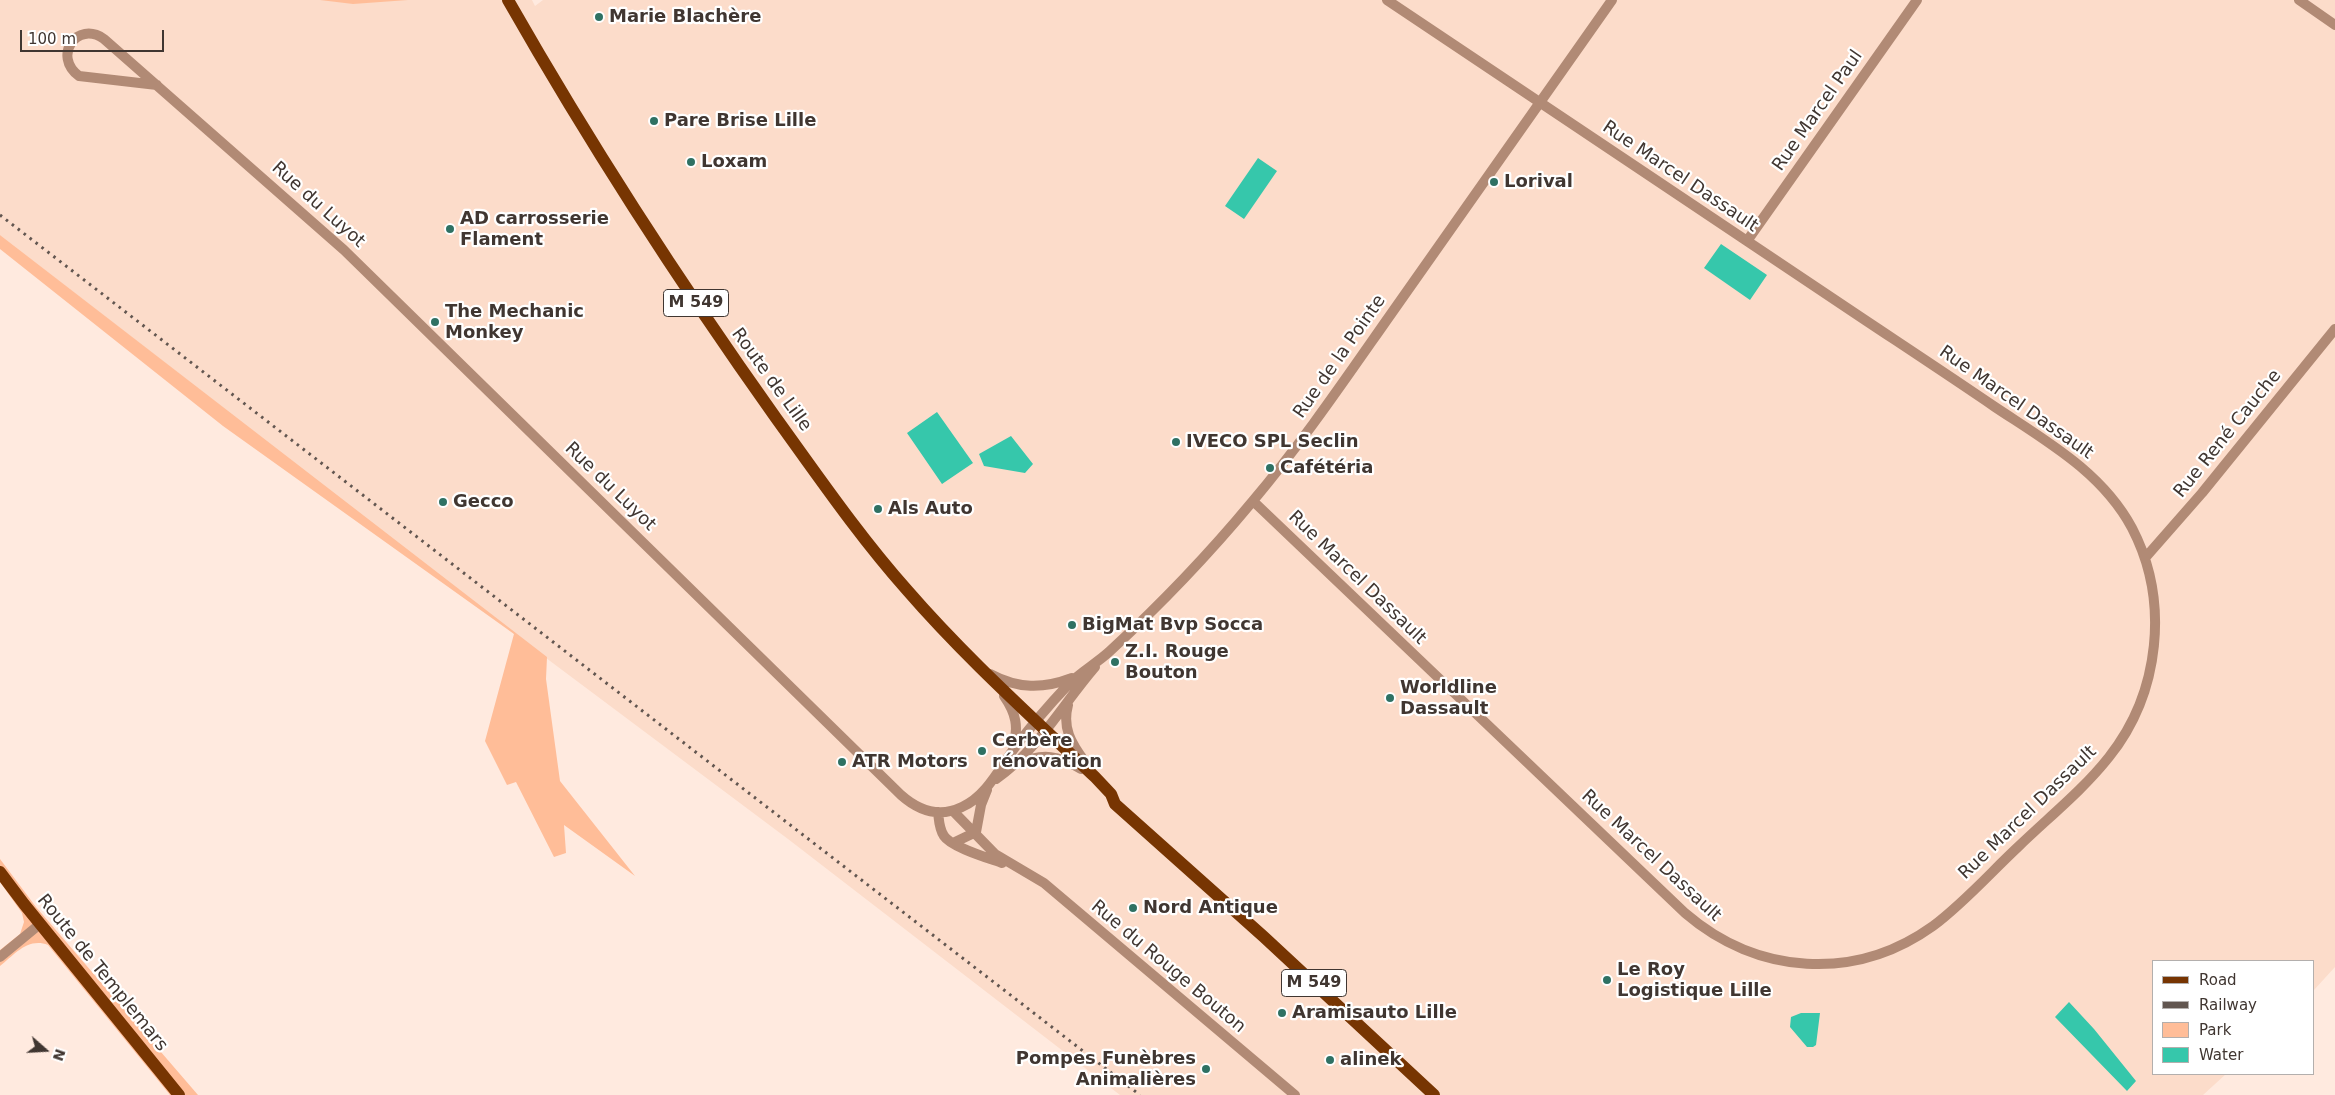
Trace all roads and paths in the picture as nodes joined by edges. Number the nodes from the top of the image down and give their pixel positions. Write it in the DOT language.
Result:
graph roads {
  1 [pos="508,0"];
  2 [pos="1387,0"];
  3 [pos="1612,0"];
  4 [pos="1917,0"];
  5 [pos="2299,0"];
  6 [pos="2335,25"];
  7 [pos="157,85"];
  8 [pos="1540,102"];
  9 [pos="1747,241"];
  10 [pos="2335,329"];
  11 [pos="1253,501"];
  12 [pos="2145,558"];
  13 [pos="1106,655"];
  14 [pos="983,670"];
  15 [pos="1076,677"];
  16 [pos="1075,690"];
  17 [pos="1041,725"];
  18 [pos="1013,750"];
  19 [pos="1014,765"];
  20 [pos="1095,777"];
  21 [pos="991,782"];
  22 [pos="953,811"];
  23 [pos="938,812"];
  24 [pos="976,832"];
  25 [pos="953,843"];
  26 [pos="1018,868"];
  27 [pos="0,872"];
  28 [pos="40,924"];
  29 [pos="0,957"];
  30 [pos="179,1095"];
  31 [pos="1295,1095"];
  32 [pos="1434,1095"];
  1 -- 14 [label="main road, Route de Lille / M 549"];
  2 -- 8 [label="street, Rue Marcel Dassault"];
  3 -- 8 [label="street, Rue de la Pointe"];
  4 -- 9 [label="street, Rue Marcel Paul"];
  5 -- 6 [label="street"];
  7 -- 7 [label="street, Rue du Luyot"];
  7 -- 23 [label="street, Rue du Luyot"];
  8 -- 9 [label="street, Rue Marcel Dassault"];
  8 -- 11 [label="street, Rue de la Pointe"];
  9 -- 12 [label="street, Rue Marcel Dassault"];
  10 -- 12 [label="street, Rue René Cauche"];
  11 -- 12 [label="street, Rue Marcel Dassault"];
  11 -- 13 [label="street, Rue de la Pointe"];
  13 -- 15 [label="street, Rue de la Pointe"];
  13 -- 16 [label="street"];
  14 -- 15 [label="street"];
  14 -- 17 [label="main road, Route de Lille / M 549"];
  14 -- 18 [label="street"];
  15 -- 17 [label="street, Rue de la Pointe"];
  16 -- 17 [label="street"];
  16 -- 20 [label="street"];
  17 -- 18 [label="street, Rue du Luyot"];
  17 -- 19 [label="street"];
  17 -- 20 [label="main road, M 549"];
  18 -- 21 [label="street, Rue du Luyot"];
  19 -- 20 [label="street"];
  19 -- 21 [label="street"];
  20 -- 32 [label="main road, M 549"];
  21 -- 22 [label="street, Rue du Luyot"];
  21 -- 24 [label="street"];
  22 -- 23 [label="street, Rue du Luyot"];
  22 -- 24 [label="street, Rue du Rouge Bouton"];
  23 -- 25 [label="street"];
  24 -- 25 [label="street"];
  24 -- 26 [label="street, Rue du Rouge Bouton"];
  25 -- 26 [label="street, Rue du Rouge Bouton"];
  26 -- 31 [label="street, Rue du Rouge Bouton"];
  27 -- 28 [label="main road, Route de Templemars"];
  28 -- 29 [label="street"];
  28 -- 30 [label="main road, Route de Templemars"];
}
